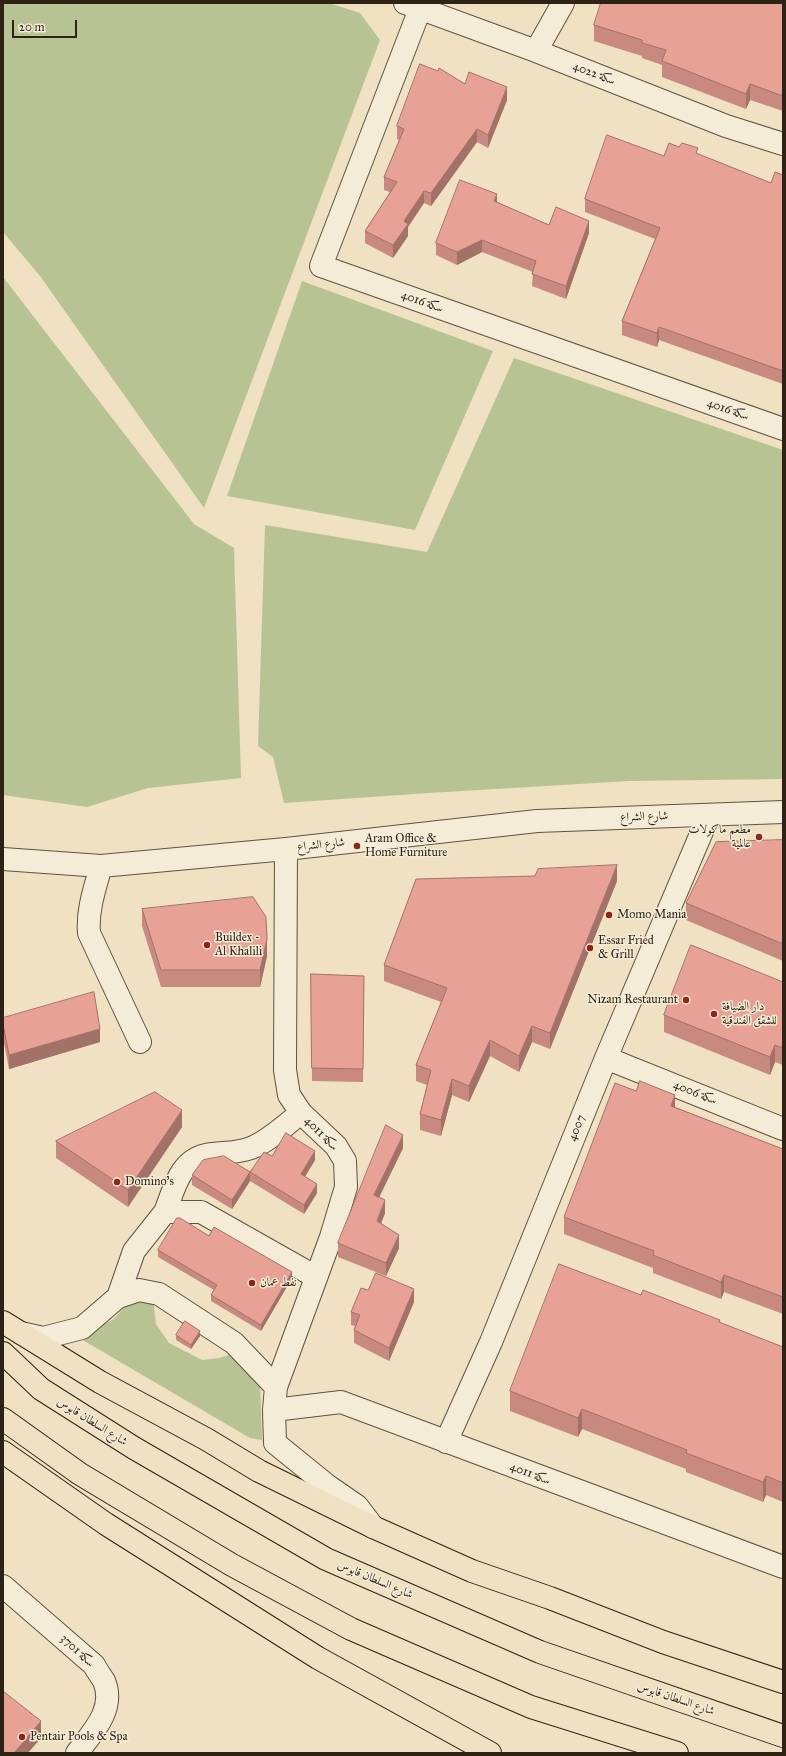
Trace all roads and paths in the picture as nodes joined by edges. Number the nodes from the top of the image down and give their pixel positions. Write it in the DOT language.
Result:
graph roads {
  1 [pos="563,3"];
  2 [pos="412,6"];
  3 [pos="536,51"];
  4 [pos="783,144"];
  5 [pos="783,429"];
  6 [pos="783,812"];
  7 [pos="709,815"];
  8 [pos="286,849"];
  9 [pos="3,859"];
  10 [pos="101,866"];
  11 [pos="140,1042"];
  12 [pos="606,1058"];
  13 [pos="301,1113"];
  14 [pos="783,1129"];
  15 [pos="166,1212"];
  16 [pos="316,1277"];
  17 [pos="118,1297"];
  18 [pos="12,1328"];
  19 [pos="3,1353"];
  20 [pos="276,1387"];
  21 [pos="274,1410"];
  22 [pos="3,1419"];
  23 [pos="446,1442"];
  24 [pos="3,1452"];
  25 [pos="373,1527"];
  26 [pos="783,1567"];
  27 [pos="3,1586"];
  28 [pos="783,1682"];
  29 [pos="783,1736"];
  30 [pos="77,1753"];
  31 [pos="490,1753"];
  32 [pos="677,1753"];
  1 -- 3 [label="street"];
  2 -- 3 [label="street, سكة 4022"];
  2 -- 5 [label="street, سكة 4016"];
  3 -- 4 [label="street, سكة 4022"];
  6 -- 7 [label="street, شارع الشراع"];
  7 -- 8 [label="street, شارع الشراع"];
  7 -- 12 [label="street, 4007"];
  8 -- 10 [label="street, شارع الشراع"];
  8 -- 13 [label="street, سكة 4011"];
  9 -- 10 [label="street, شارع الشراع"];
  10 -- 11 [label="street"];
  12 -- 14 [label="street, سكة 4006"];
  12 -- 23 [label="street, 4007"];
  13 -- 15 [label="street"];
  13 -- 16 [label="street, سكة 4011"];
  15 -- 16 [label="street"];
  15 -- 17 [label="street"];
  16 -- 20 [label="street, سكة 4011"];
  17 -- 18 [label="street"];
  17 -- 20 [label="street"];
  18 -- 25 [label="highway"];
  19 -- 29 [label="highway, شارع السلطان قابوس"];
  20 -- 21 [label="street, سكة 4011"];
  21 -- 23 [label="street, سكة 4011"];
  21 -- 25 [label="street, سكة 4011"];
  22 -- 32 [label="highway"];
  23 -- 26 [label="street, سكة 4011"];
  24 -- 31 [label="highway"];
  25 -- 28 [label="highway"];
  27 -- 30 [label="street, سكة 3701"];
}
